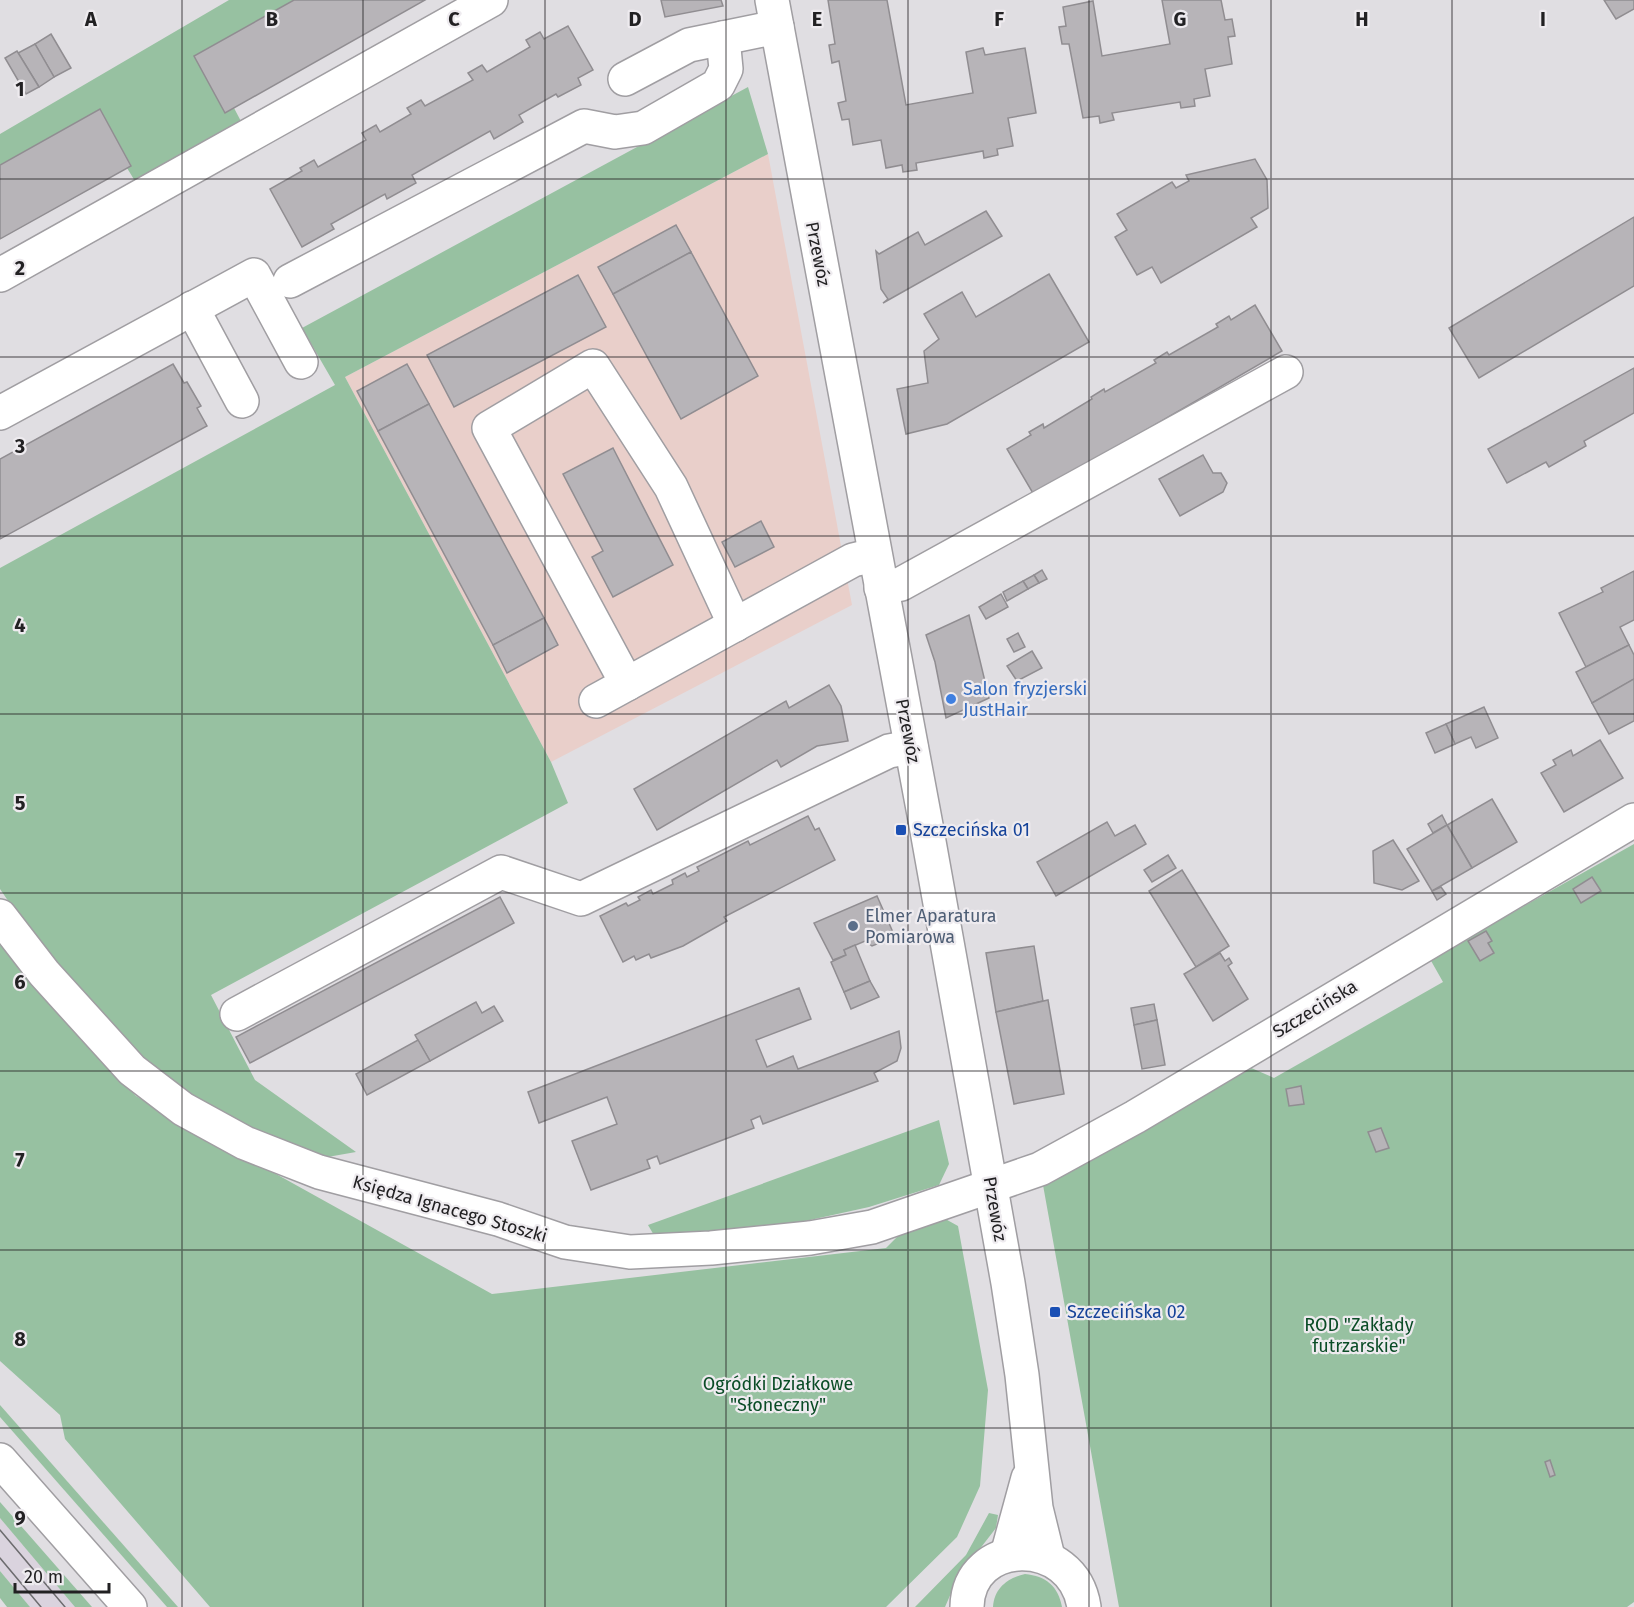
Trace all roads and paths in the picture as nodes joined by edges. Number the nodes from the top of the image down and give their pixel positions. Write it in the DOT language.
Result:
graph roads {
  1 [pos="491,0"];
  2 [pos="774,14"];
  3 [pos="723,38"];
  4 [pos="625,79"];
  5 [pos="0,275"];
  6 [pos="290,281"];
  7 [pos="192,308"];
  8 [pos="301,362"];
  9 [pos="1286,372"];
  10 [pos="242,401"];
  11 [pos="0,413"];
  12 [pos="874,555"];
  13 [pos="881,588"];
  14 [pos="735,625"];
  15 [pos="627,684"];
  16 [pos="596,701"];
  17 [pos="910,747"];
  18 [pos="1634,820"];
  19 [pos="0,916"];
  20 [pos="237,1014"];
  21 [pos="990,1187"];
  22 [pos="0,1460"];
  23 [pos="1031,1464"];
  24 [pos="1007,1556"];
  25 [pos="1047,1557"];
  26 [pos="965,1606"];
  27 [pos="130,1607"];
  28 [pos="1084,1607"];
  1 -- 5 [label="street"];
  2 -- 3 [label="street"];
  2 -- 12 [label="street, Przewóz"];
  3 -- 4 [label="street"];
  3 -- 6 [label="street"];
  7 -- 8 [label="street"];
  7 -- 10 [label="street"];
  7 -- 11 [label="street"];
  9 -- 13 [label="street"];
  12 -- 13 [label="street, Przewóz"];
  12 -- 14 [label="street"];
  13 -- 17 [label="street, Przewóz"];
  14 -- 15 [label="street"];
  14 -- 15 [label="street"];
  15 -- 16 [label="street"];
  17 -- 20 [label="street"];
  17 -- 21 [label="street, Przewóz"];
  18 -- 21 [label="street, Szczecińska"];
  19 -- 21 [label="street, Księdza Ignacego Stoszki"];
  21 -- 23 [label="street, Przewóz"];
  22 -- 27 [label="street"];
  23 -- 24 [label="street, Przewóz"];
  23 -- 25 [label="street, Przewóz"];
  24 -- 25 [label="street"];
  24 -- 26 [label="street"];
  25 -- 28 [label="street"];
}
